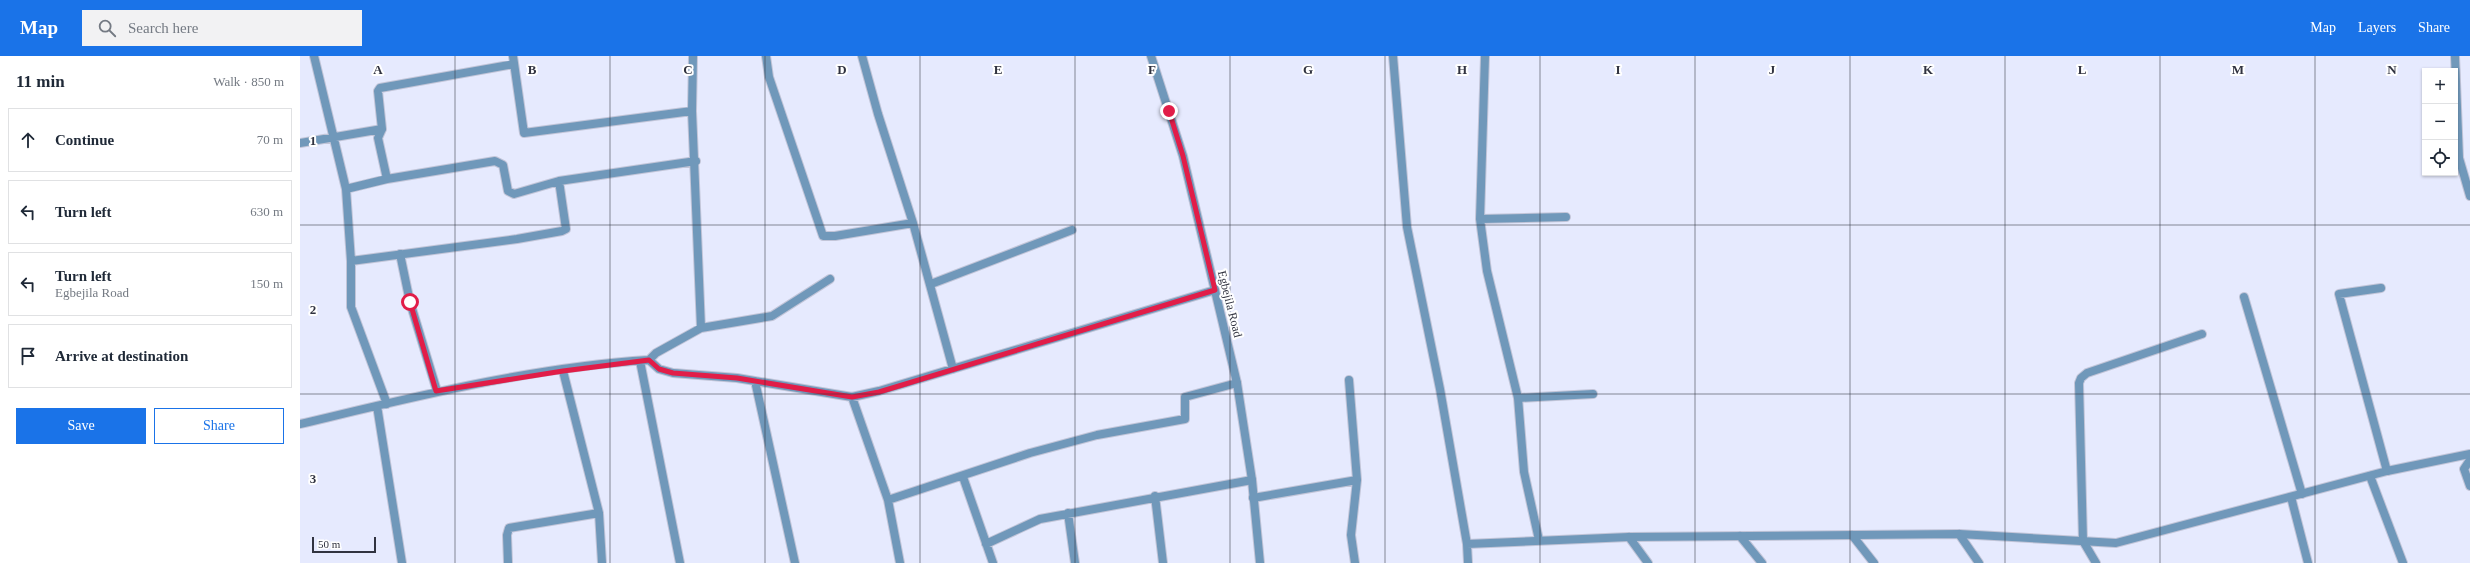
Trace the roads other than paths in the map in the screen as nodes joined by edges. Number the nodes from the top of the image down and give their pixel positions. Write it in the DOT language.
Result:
graph roads {
  1 [pos="314,56"];
  2 [pos="693,56"];
  3 [pos="766,56"];
  4 [pos="862,56"];
  5 [pos="1151,56"];
  6 [pos="1393,56"];
  7 [pos="1484,56"];
  8 [pos="2455,56"];
  9 [pos="513,60"];
  10 [pos="692,111"];
  11 [pos="382,129"];
  12 [pos="334,138"];
  13 [pos="300,143"];
  14 [pos="696,161"];
  15 [pos="2467,177"];
  16 [pos="387,179"];
  17 [pos="559,181"];
  18 [pos="346,189"];
  19 [pos="2470,196"];
  20 [pos="1566,217"];
  21 [pos="1480,219"];
  22 [pos="913,223"];
  23 [pos="1072,230"];
  24 [pos="400,254"];
  25 [pos="351,261"];
  26 [pos="830,279"];
  27 [pos="930,284"];
  28 [pos="2381,288"];
  29 [pos="1215,290"];
  30 [pos="2244,297"];
  31 [pos="701,328"];
  32 [pos="2202,334"];
  33 [pos="649,360"];
  34 [pos="640,361"];
  35 [pos="953,368"];
  36 [pos="563,371"];
  37 [pos="1349,380"];
  38 [pos="755,381"];
  39 [pos="1237,383"];
  40 [pos="436,391"];
  41 [pos="1593,394"];
  42 [pos="852,397"];
  43 [pos="1518,398"];
  44 [pos="387,404"];
  45 [pos="377,406"];
  46 [pos="300,424"];
  47 [pos="2470,454"];
  48 [pos="2470,460"];
  49 [pos="2387,471"];
  50 [pos="2370,476"];
  51 [pos="963,477"];
  52 [pos="1252,480"];
  53 [pos="1357,480"];
  54 [pos="2470,486"];
  55 [pos="2302,494"];
  56 [pos="1155,496"];
  57 [pos="2292,497"];
  58 [pos="1253,498"];
  59 [pos="888,500"];
  60 [pos="1068,512"];
  61 [pos="599,513"];
  62 [pos="1959,534"];
  63 [pos="1740,536"];
  64 [pos="1852,536"];
  65 [pos="1629,537"];
  66 [pos="1538,540"];
  67 [pos="2083,541"];
  68 [pos="986,544"];
  69 [pos="1467,544"];
  70 [pos="402,563"];
  71 [pos="508,563"];
  72 [pos="602,563"];
  73 [pos="680,563"];
  74 [pos="795,563"];
  75 [pos="900,563"];
  76 [pos="992,563"];
  77 [pos="1075,563"];
  78 [pos="1163,563"];
  79 [pos="1260,563"];
  80 [pos="1355,563"];
  81 [pos="1468,563"];
  82 [pos="1648,563"];
  83 [pos="1762,563"];
  84 [pos="1874,563"];
  85 [pos="1979,563"];
  86 [pos="2096,563"];
  87 [pos="2308,563"];
  88 [pos="2403,563"];
  1 -- 12 [label="street"];
  2 -- 10 [label="street"];
  3 -- 22 [label="street"];
  4 -- 22 [label="street"];
  5 -- 29 [label="street, Egbejila Road"];
  6 -- 69 [label="street"];
  7 -- 21 [label="street"];
  8 -- 15 [label="street"];
  9 -- 10 [label="street"];
  9 -- 11 [label="street"];
  10 -- 14 [label="street"];
  11 -- 12 [label="street"];
  11 -- 16 [label="street"];
  12 -- 13 [label="street"];
  12 -- 18 [label="street"];
  14 -- 17 [label="street"];
  14 -- 31 [label="street"];
  15 -- 19 [label="street"];
  16 -- 17 [label="street"];
  16 -- 18 [label="street"];
  17 -- 24 [label="street"];
  18 -- 25 [label="street"];
  20 -- 21 [label="street"];
  21 -- 43 [label="street"];
  22 -- 27 [label="street"];
  23 -- 27 [label="street"];
  24 -- 25 [label="street"];
  24 -- 40 [label="street"];
  25 -- 44 [label="street"];
  26 -- 31 [label="street"];
  27 -- 35 [label="street"];
  28 -- 49 [label="street"];
  29 -- 35 [label="street"];
  29 -- 39 [label="street, Egbejila Road"];
  30 -- 55 [label="street"];
  31 -- 33 [label="street"];
  32 -- 67 [label="street"];
  33 -- 34 [label="street"];
  33 -- 38 [label="street"];
  34 -- 36 [label="street"];
  34 -- 73 [label="street"];
  35 -- 42 [label="street"];
  36 -- 40 [label="street"];
  36 -- 61 [label="street"];
  37 -- 53 [label="street"];
  38 -- 42 [label="street"];
  38 -- 74 [label="street"];
  39 -- 51 [label="street"];
  39 -- 52 [label="street, Egbejila Road"];
  40 -- 44 [label="street"];
  41 -- 43 [label="street"];
  42 -- 59 [label="street"];
  43 -- 66 [label="street"];
  44 -- 45 [label="street"];
  45 -- 46 [label="street"];
  45 -- 70 [label="street"];
  47 -- 49 [label="street"];
  48 -- 54 [label="street"];
  49 -- 50 [label="street"];
  50 -- 55 [label="street"];
  50 -- 88 [label="street"];
  51 -- 59 [label="street"];
  51 -- 68 [label="street"];
  52 -- 56 [label="street"];
  52 -- 58 [label="street, Egbejila Road"];
  53 -- 58 [label="street"];
  53 -- 80 [label="street"];
  55 -- 57 [label="street"];
  56 -- 60 [label="street"];
  56 -- 78 [label="street"];
  57 -- 67 [label="street"];
  57 -- 87 [label="street"];
  58 -- 79 [label="street, Egbejila Road"];
  59 -- 75 [label="street"];
  60 -- 68 [label="street"];
  60 -- 77 [label="street"];
  61 -- 71 [label="street"];
  61 -- 72 [label="street"];
  62 -- 64 [label="street"];
  62 -- 67 [label="street"];
  62 -- 85 [label="street"];
  63 -- 64 [label="street"];
  63 -- 65 [label="street"];
  63 -- 83 [label="street"];
  64 -- 84 [label="street"];
  65 -- 66 [label="street"];
  65 -- 82 [label="street"];
  66 -- 69 [label="street"];
  67 -- 86 [label="street"];
  68 -- 76 [label="street"];
  69 -- 81 [label="street"];
}
